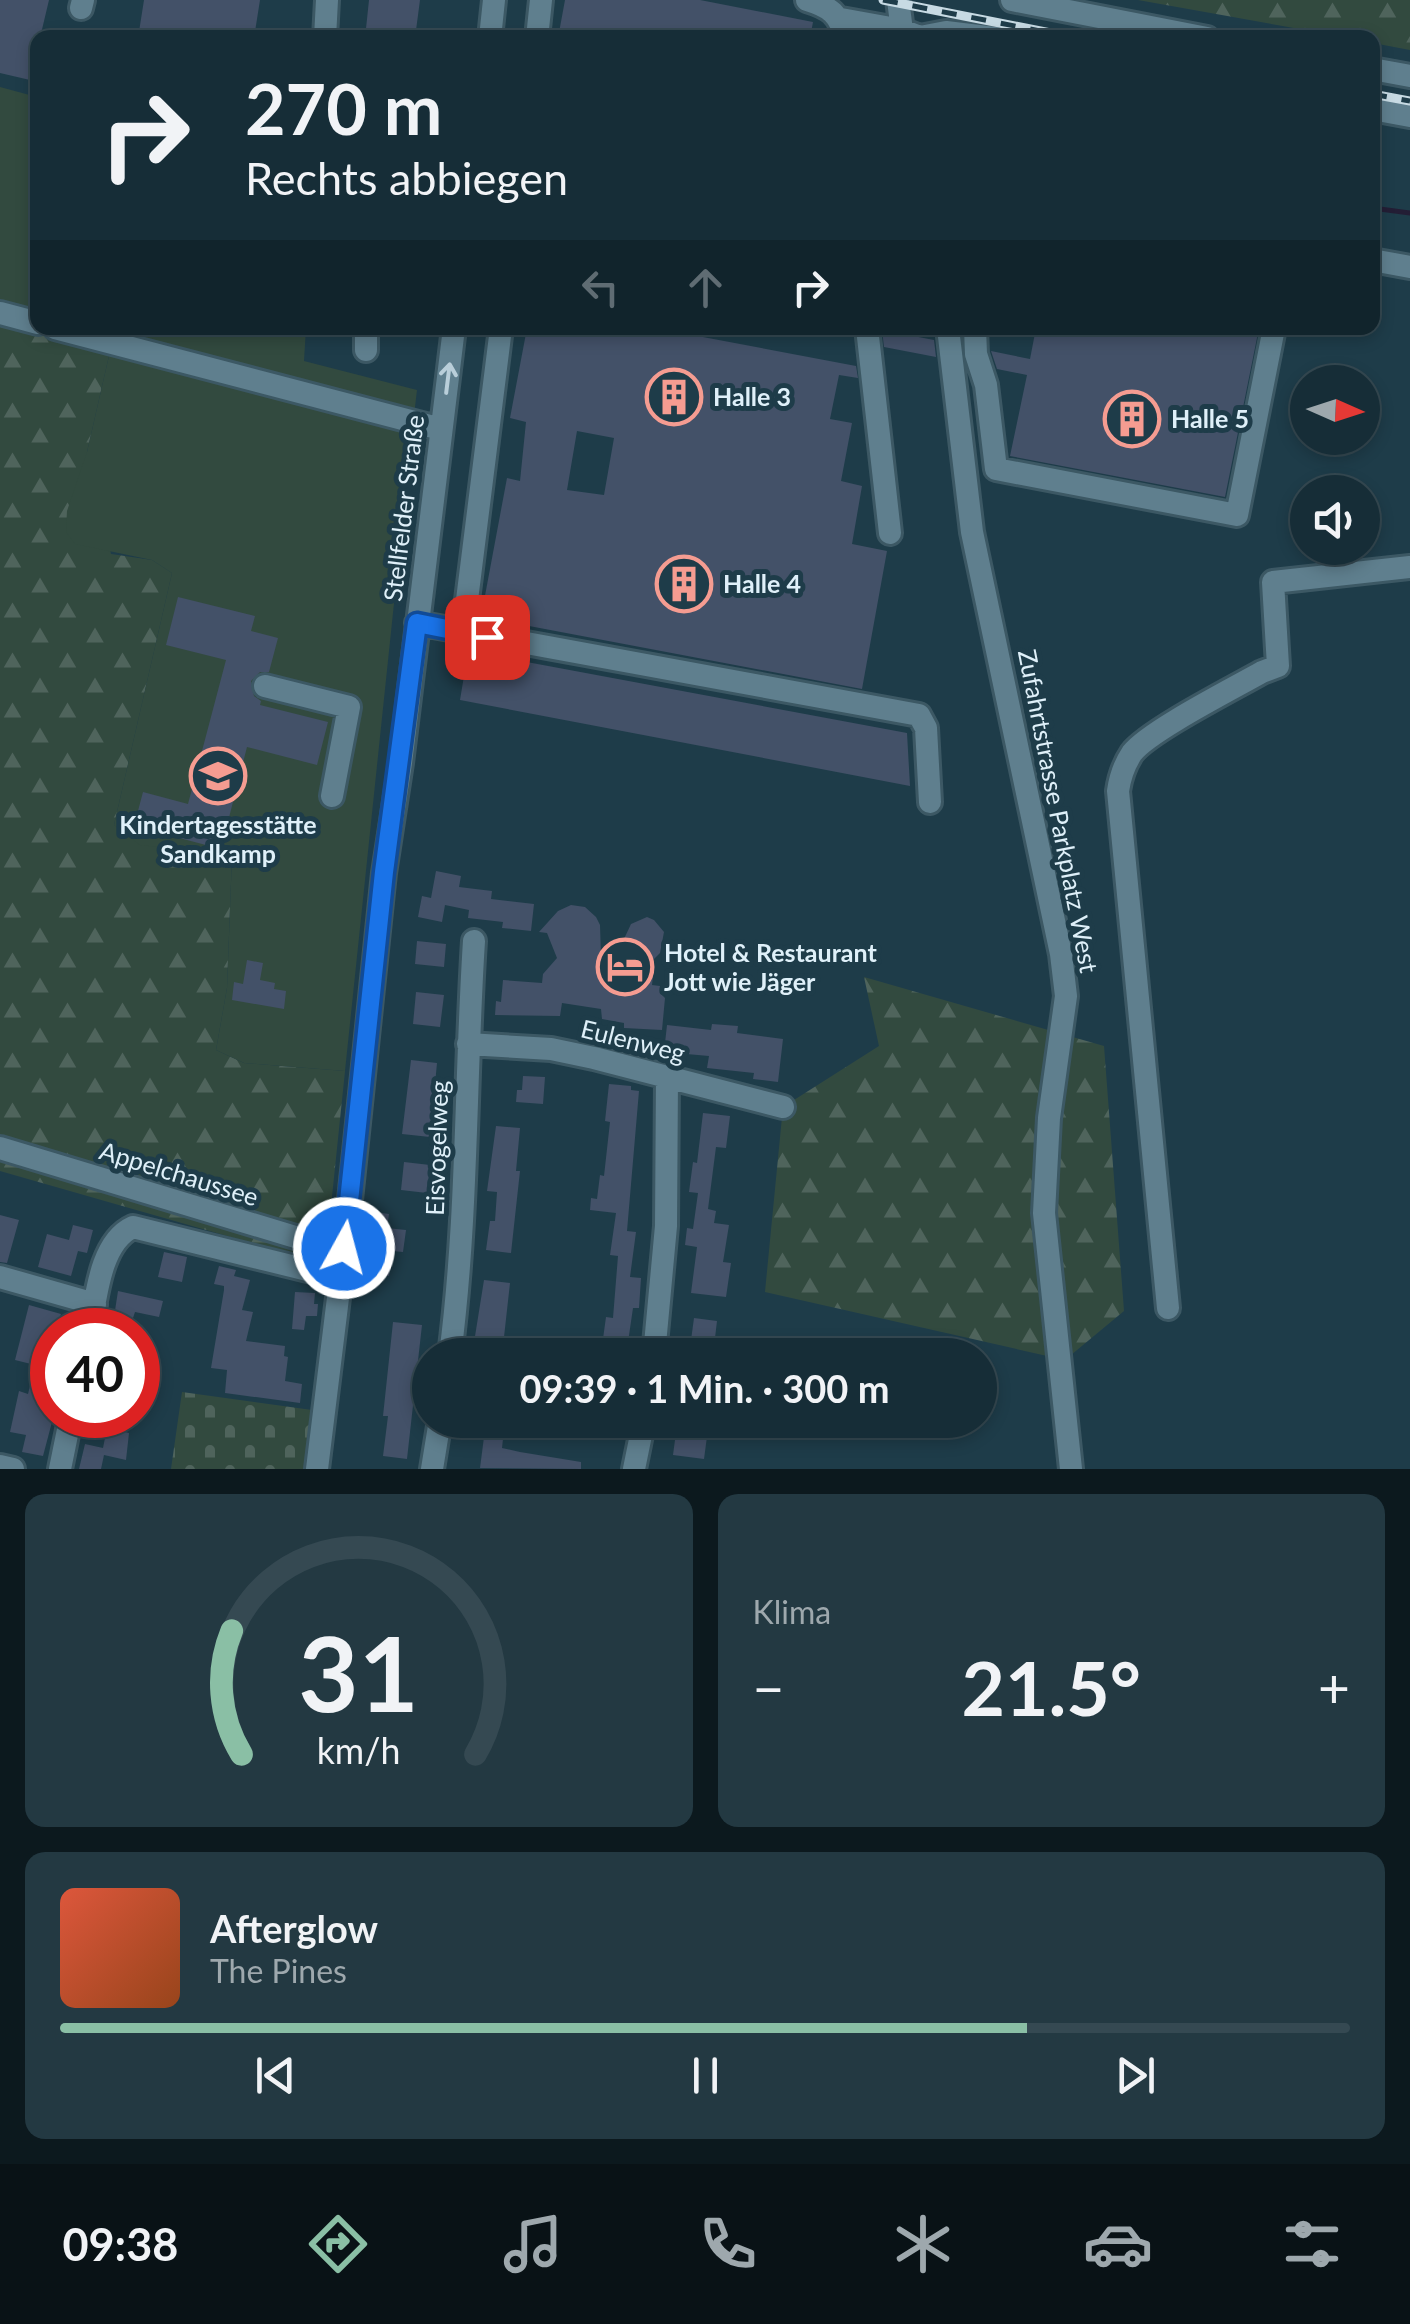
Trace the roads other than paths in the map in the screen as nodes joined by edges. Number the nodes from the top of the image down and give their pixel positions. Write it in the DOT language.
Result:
graph roads {
  1 [pos="327,0"];
  2 [pos="494,0"];
  3 [pos="542,0"];
  4 [pos="806,0"];
  5 [pos="898,0"];
  6 [pos="1012,0"];
  7 [pos="843,28"];
  8 [pos="325,30"];
  9 [pos="491,30"];
  10 [pos="538,30"];
  11 [pos="902,30"];
  12 [pos="1167,30"];
  13 [pos="1380,70"];
  14 [pos="1410,76"];
  15 [pos="1380,110"];
  16 [pos="1410,116"];
  17 [pos="1380,261"];
  18 [pos="1410,267"];
  19 [pos="0,313"];
  20 [pos="30,321"];
  21 [pos="82,335"];
  22 [pos="453,335"];
  23 [pos="500,335"];
  24 [pos="868,335"];
  25 [pos="949,335"];
  26 [pos="975,335"];
  27 [pos="1273,335"];
  28 [pos="441,429"];
  29 [pos="890,533"];
  30 [pos="1410,568"];
  31 [pos="417,623"];
  32 [pos="463,632"];
  33 [pos="266,686"];
  34 [pos="332,796"];
  35 [pos="930,802"];
  36 [pos="474,941"];
  37 [pos="468,1044"];
  38 [pos="668,1078"];
  39 [pos="783,1107"];
  40 [pos="0,1148"];
  41 [pos="315,1243"];
  42 [pos="344,1248"];
  43 [pos="308,1270"];
  44 [pos="0,1277"];
  45 [pos="340,1278"];
  46 [pos="95,1304"];
  47 [pos="94,1308"];
  48 [pos="1168,1308"];
  49 [pos="452,1338"];
  50 [pos="656,1338"];
  51 [pos="67,1438"];
  52 [pos="437,1438"];
  53 [pos="640,1438"];
  54 [pos="0,1466"];
  55 [pos="13,1469"];
  56 [pos="60,1469"];
  57 [pos="317,1469"];
  58 [pos="432,1469"];
  59 [pos="634,1469"];
  60 [pos="1071,1469"];
  1 -- 8 [label="street"];
  2 -- 9 [label="street"];
  3 -- 10 [label="street"];
  4 -- 7 [label="street"];
  5 -- 11 [label="street"];
  6 -- 12 [label="street"];
  13 -- 14 [label="street"];
  15 -- 16 [label="street"];
  17 -- 18 [label="street"];
  19 -- 20 [label="street"];
  21 -- 28 [label="street"];
  28 -- 22 [label="street, Stellfelder Straße, one-way"];
  23 -- 32 [label="street"];
  24 -- 29 [label="street"];
  25 -- 60 [label="street, Zufahrtstrasse Parkplatz West"];
  26 -- 27 [label="street"];
  28 -- 31 [label="street, Stellfelder Straße"];
  30 -- 48 [label="street"];
  31 -- 32 [label="street"];
  31 -- 42 [label="street, Stellfelder Straße"];
  32 -- 35 [label="street"];
  33 -- 34 [label="street"];
  36 -- 37 [label="street, Eisvogelweg"];
  37 -- 38 [label="street, Eulenweg"];
  37 -- 49 [label="street, Eisvogelweg"];
  38 -- 39 [label="street, Eulenweg"];
  38 -- 50 [label="street"];
  40 -- 41 [label="street, Appelchaussee"];
  41 -- 42 [label="street, Appelchaussee"];
  41 -- 43 [label="street"];
  42 -- 45 [label="street, Stellfelder Straße"];
  43 -- 45 [label="street"];
  43 -- 46 [label="street"];
  44 -- 46 [label="street"];
  45 -- 57 [label="street, Stellfelder Straße"];
  46 -- 47 [label="street"];
  51 -- 56 [label="street"];
  52 -- 58 [label="street"];
  53 -- 59 [label="street"];
  54 -- 55 [label="street"];
}
